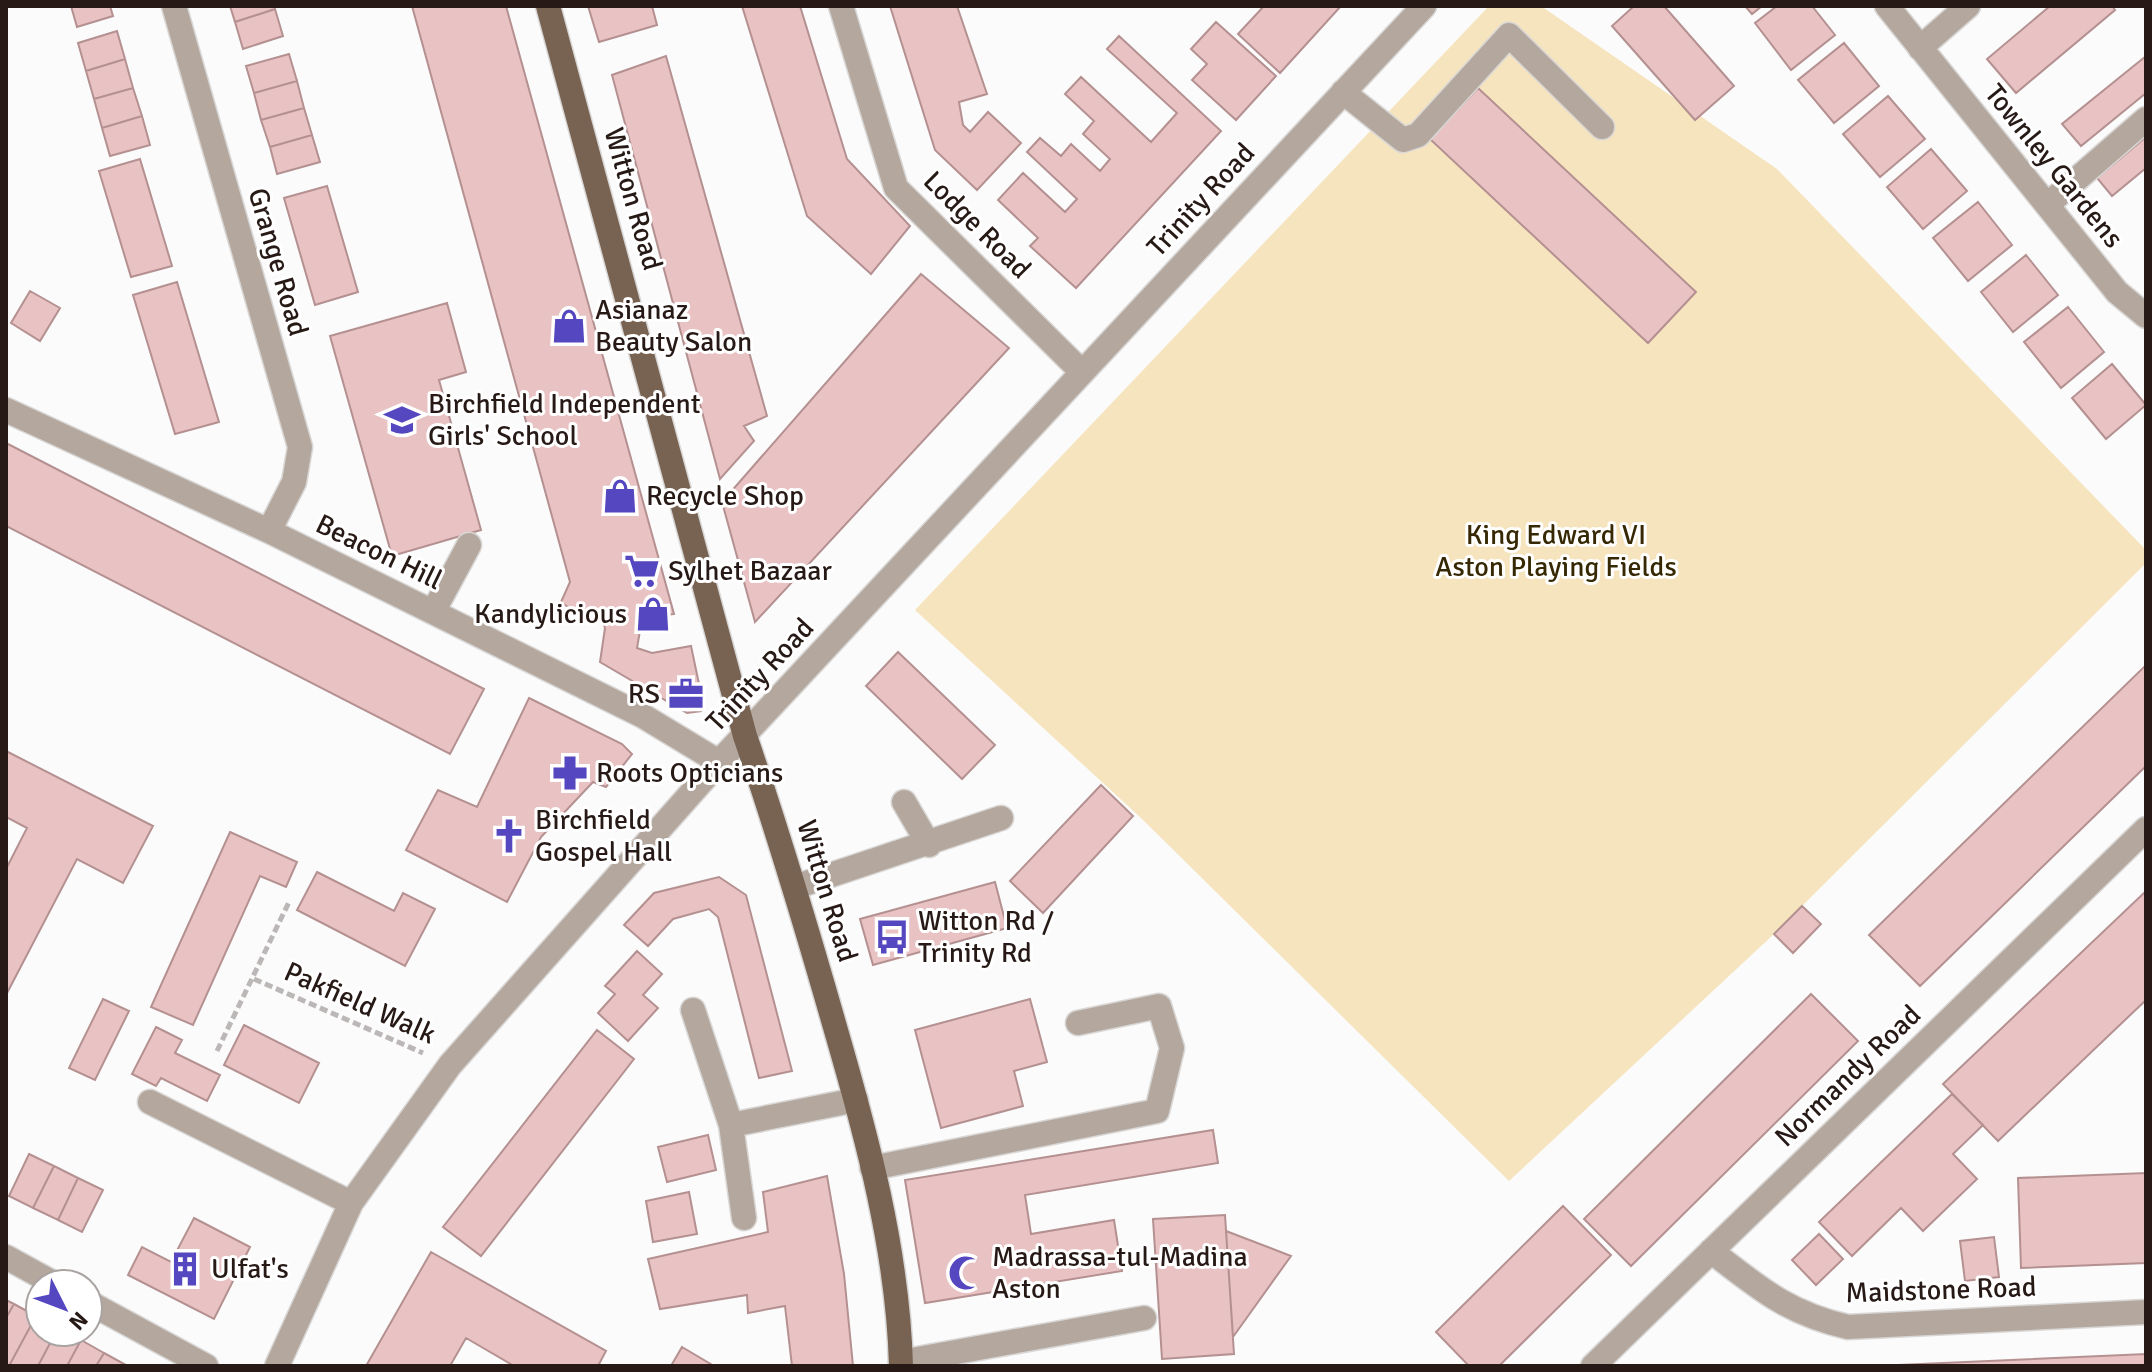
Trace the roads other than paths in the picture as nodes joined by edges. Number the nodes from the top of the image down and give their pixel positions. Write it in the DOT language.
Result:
graph roads {
  1 [pos="174,6"];
  2 [pos="548,6"];
  3 [pos="841,6"];
  4 [pos="1887,6"];
  5 [pos="1968,6"];
  6 [pos="1417,8"];
  7 [pos="1920,48"];
  8 [pos="1343,92"];
  9 [pos="2146,119"];
  10 [pos="1602,127"];
  11 [pos="2047,205"];
  12 [pos="2146,316"];
  13 [pos="1082,372"];
  14 [pos="6,410"];
  15 [pos="269,531"];
  16 [pos="469,545"];
  17 [pos="433,612"];
  18 [pos="745,736"];
  19 [pos="719,762"];
  20 [pos="904,802"];
  21 [pos="1001,818"];
  22 [pos="2146,829"];
  23 [pos="929,845"];
  24 [pos="795,887"];
  25 [pos="693,1010"];
  26 [pos="1078,1023"];
  27 [pos="856,1100"];
  28 [pos="150,1102"];
  29 [pos="731,1125"];
  30 [pos="872,1168"];
  31 [pos="351,1203"];
  32 [pos="744,1218"];
  33 [pos="1711,1251"];
  34 [pos="6,1257"];
  35 [pos="26,1268"];
  36 [pos="104,1311"];
  37 [pos="2146,1312"];
  38 [pos="1144,1318"];
  39 [pos="901,1364"];
  40 [pos="206,1366"];
  41 [pos="277,1366"];
  42 [pos="1593,1366"];
  1 -- 15 [label="street, Grange Road"];
  2 -- 18 [label="main road, Witton Road"];
  3 -- 13 [label="street, Lodge Road"];
  4 -- 7 [label="street, Townley Gardens"];
  5 -- 7 [label="street"];
  6 -- 8 [label="street, Trinity Road"];
  7 -- 11 [label="street, Townley Gardens"];
  8 -- 10 [label="street"];
  8 -- 13 [label="street, Trinity Road"];
  9 -- 11 [label="street"];
  11 -- 12 [label="street, Townley Gardens"];
  13 -- 18 [label="street, Trinity Road"];
  14 -- 15 [label="street, Beacon Hill"];
  15 -- 17 [label="street, Beacon Hill"];
  16 -- 17 [label="street"];
  17 -- 19 [label="street, Beacon Hill"];
  18 -- 19 [label="street, Trinity Road"];
  18 -- 24 [label="main road, Witton Road"];
  19 -- 31 [label="street, Trinity Road"];
  20 -- 23 [label="street"];
  21 -- 23 [label="street"];
  22 -- 33 [label="street, Normandy Road"];
  23 -- 24 [label="street"];
  24 -- 27 [label="main road, Witton Road"];
  25 -- 29 [label="street"];
  26 -- 30 [label="street"];
  27 -- 29 [label="street"];
  27 -- 30 [label="main road, Witton Road"];
  28 -- 31 [label="street"];
  29 -- 32 [label="street"];
  30 -- 39 [label="main road, Witton Road"];
  31 -- 41 [label="street, Trinity Road"];
  33 -- 37 [label="street, Maidstone Road"];
  33 -- 42 [label="street, Normandy Road"];
  34 -- 35 [label="street"];
  36 -- 40 [label="street"];
  38 -- 39 [label="street"];
}
